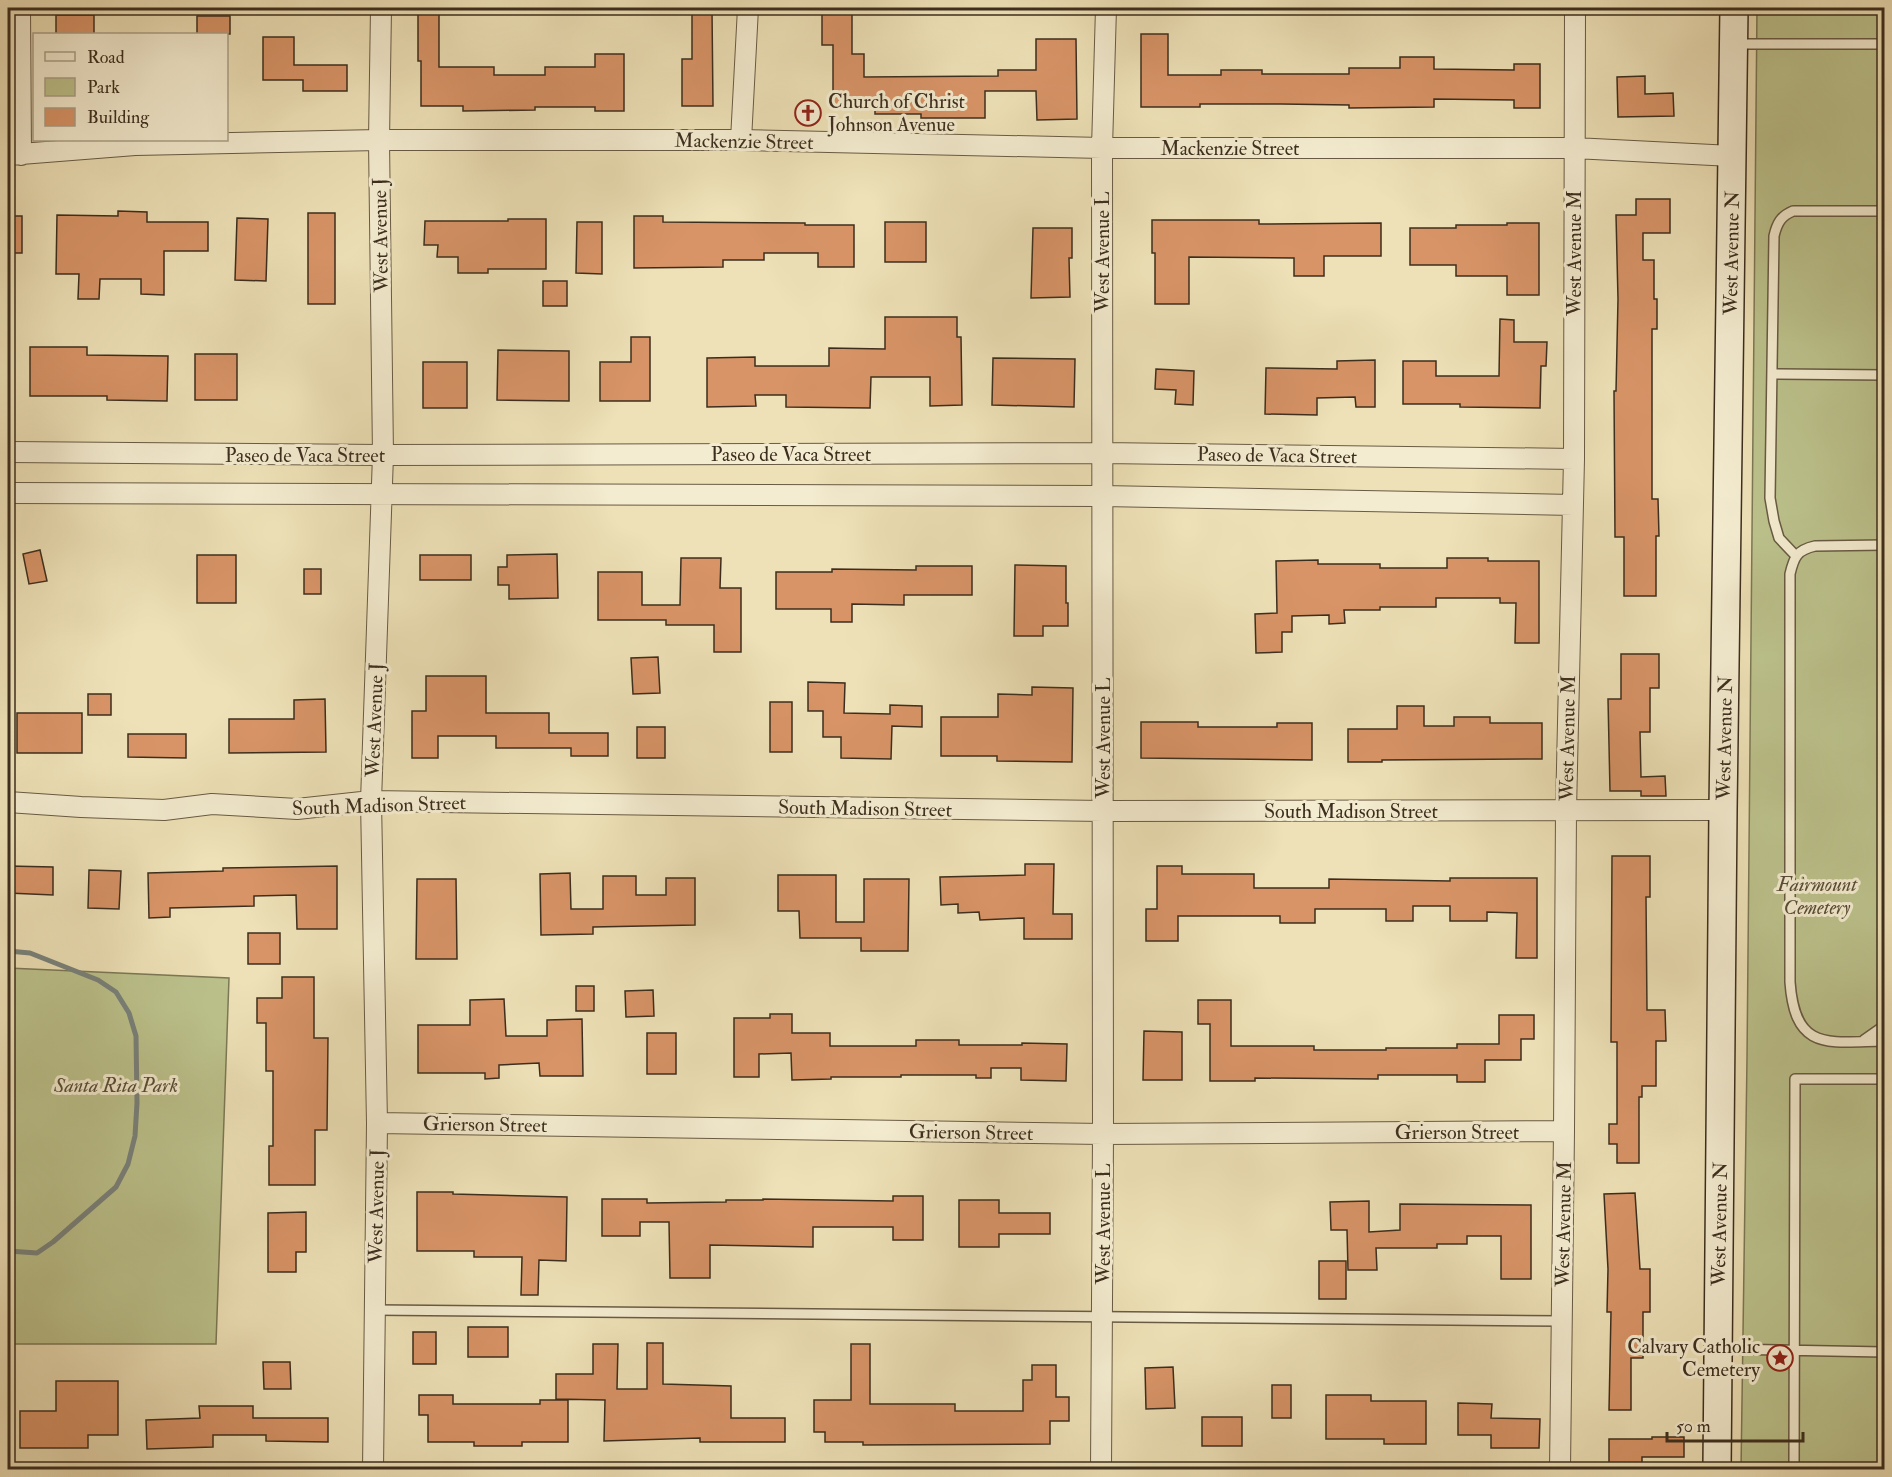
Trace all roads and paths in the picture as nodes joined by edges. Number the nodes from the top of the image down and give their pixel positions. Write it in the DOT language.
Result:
graph roads {
  1 [pos="20,8"];
  2 [pos="381,8"];
  3 [pos="748,8"];
  4 [pos="1106,8"];
  5 [pos="1575,8"];
  6 [pos="1734,8"];
  7 [pos="1734,44"];
  8 [pos="1884,44"];
  9 [pos="379,140"];
  10 [pos="741,140"];
  11 [pos="1102,147"];
  12 [pos="1574,147"];
  13 [pos="14,155"];
  14 [pos="1732,156"];
  15 [pos="1884,211"];
  16 [pos="1772,374"];
  17 [pos="1884,375"];
  18 [pos="8,452"];
  19 [pos="1103,453"];
  20 [pos="383,455"];
  21 [pos="1574,459"];
  22 [pos="8,493"];
  23 [pos="382,494"];
  24 [pos="1103,496"];
  25 [pos="1573,505"];
  26 [pos="1884,545"];
  27 [pos="1796,556"];
  28 [pos="371,801"];
  29 [pos="8,802"];
  30 [pos="1723,810"];
  31 [pos="1103,811"];
  32 [pos="1566,811"];
  33 [pos="1884,1026"];
  34 [pos="1862,1041"];
  35 [pos="1884,1041"];
  36 [pos="1884,1079"];
  37 [pos="377,1123"];
  38 [pos="1564,1131"];
  39 [pos="1103,1134"];
  40 [pos="375,1310"];
  41 [pos="1102,1316"];
  42 [pos="1562,1321"];
  43 [pos="1718,1348"];
  44 [pos="1795,1350"];
  45 [pos="1884,1352"];
  46 [pos="373,1470"];
  47 [pos="1101,1470"];
  48 [pos="1560,1470"];
  49 [pos="1717,1470"];
  50 [pos="1794,1470"];
  1 -- 13 [label="street"];
  2 -- 9 [label="street, West Avenue J"];
  3 -- 10 [label="street"];
  4 -- 11 [label="street, West Avenue L"];
  5 -- 12 [label="street, West Avenue M"];
  6 -- 7 [label="main road, West Avenue N"];
  7 -- 8 [label="lane"];
  7 -- 14 [label="main road, West Avenue N"];
  9 -- 10 [label="street, Mackenzie Street"];
  9 -- 13 [label="street, Mackenzie Street"];
  9 -- 20 [label="street, West Avenue J"];
  10 -- 11 [label="street, Mackenzie Street"];
  11 -- 12 [label="street, Mackenzie Street"];
  11 -- 19 [label="street, West Avenue L"];
  12 -- 14 [label="street, Mackenzie Street"];
  12 -- 21 [label="street, West Avenue M"];
  14 -- 30 [label="main road, West Avenue N"];
  15 -- 16 [label="lane"];
  16 -- 17 [label="lane"];
  16 -- 27 [label="lane"];
  18 -- 20 [label="street, Paseo de Vaca Street"];
  19 -- 20 [label="street, Paseo de Vaca Street"];
  19 -- 21 [label="street, Paseo de Vaca Street"];
  19 -- 24 [label="street, West Avenue L"];
  20 -- 23 [label="street, West Avenue J"];
  21 -- 25 [label="street, West Avenue M"];
  22 -- 23 [label="street, Paseo de Vaca Street"];
  23 -- 24 [label="street, Paseo de Vaca Street"];
  23 -- 28 [label="street, West Avenue J"];
  24 -- 25 [label="street, Paseo de Vaca Street"];
  24 -- 31 [label="street, West Avenue L"];
  25 -- 32 [label="street, West Avenue M"];
  26 -- 27 [label="lane"];
  27 -- 34 [label="lane"];
  28 -- 29 [label="street, South Madison Street"];
  28 -- 31 [label="street, South Madison Street"];
  28 -- 37 [label="street, West Avenue J"];
  30 -- 32 [label="street, South Madison Street"];
  30 -- 43 [label="main road, West Avenue N"];
  31 -- 32 [label="street, South Madison Street"];
  31 -- 39 [label="street, West Avenue L"];
  32 -- 38 [label="street, West Avenue M"];
  33 -- 34 [label="lane"];
  34 -- 35 [label="lane"];
  36 -- 44 [label="lane"];
  37 -- 39 [label="street, Grierson Street"];
  37 -- 40 [label="street, West Avenue J"];
  38 -- 39 [label="street, Grierson Street"];
  38 -- 42 [label="street, West Avenue M"];
  39 -- 41 [label="street, West Avenue L"];
  40 -- 41 [label="lane"];
  40 -- 46 [label="street, West Avenue J"];
  41 -- 42 [label="lane"];
  41 -- 47 [label="street, West Avenue L"];
  42 -- 48 [label="street, West Avenue M"];
  43 -- 44 [label="lane"];
  43 -- 49 [label="main road, West Avenue N"];
  44 -- 45 [label="lane"];
  44 -- 50 [label="lane"];
}
